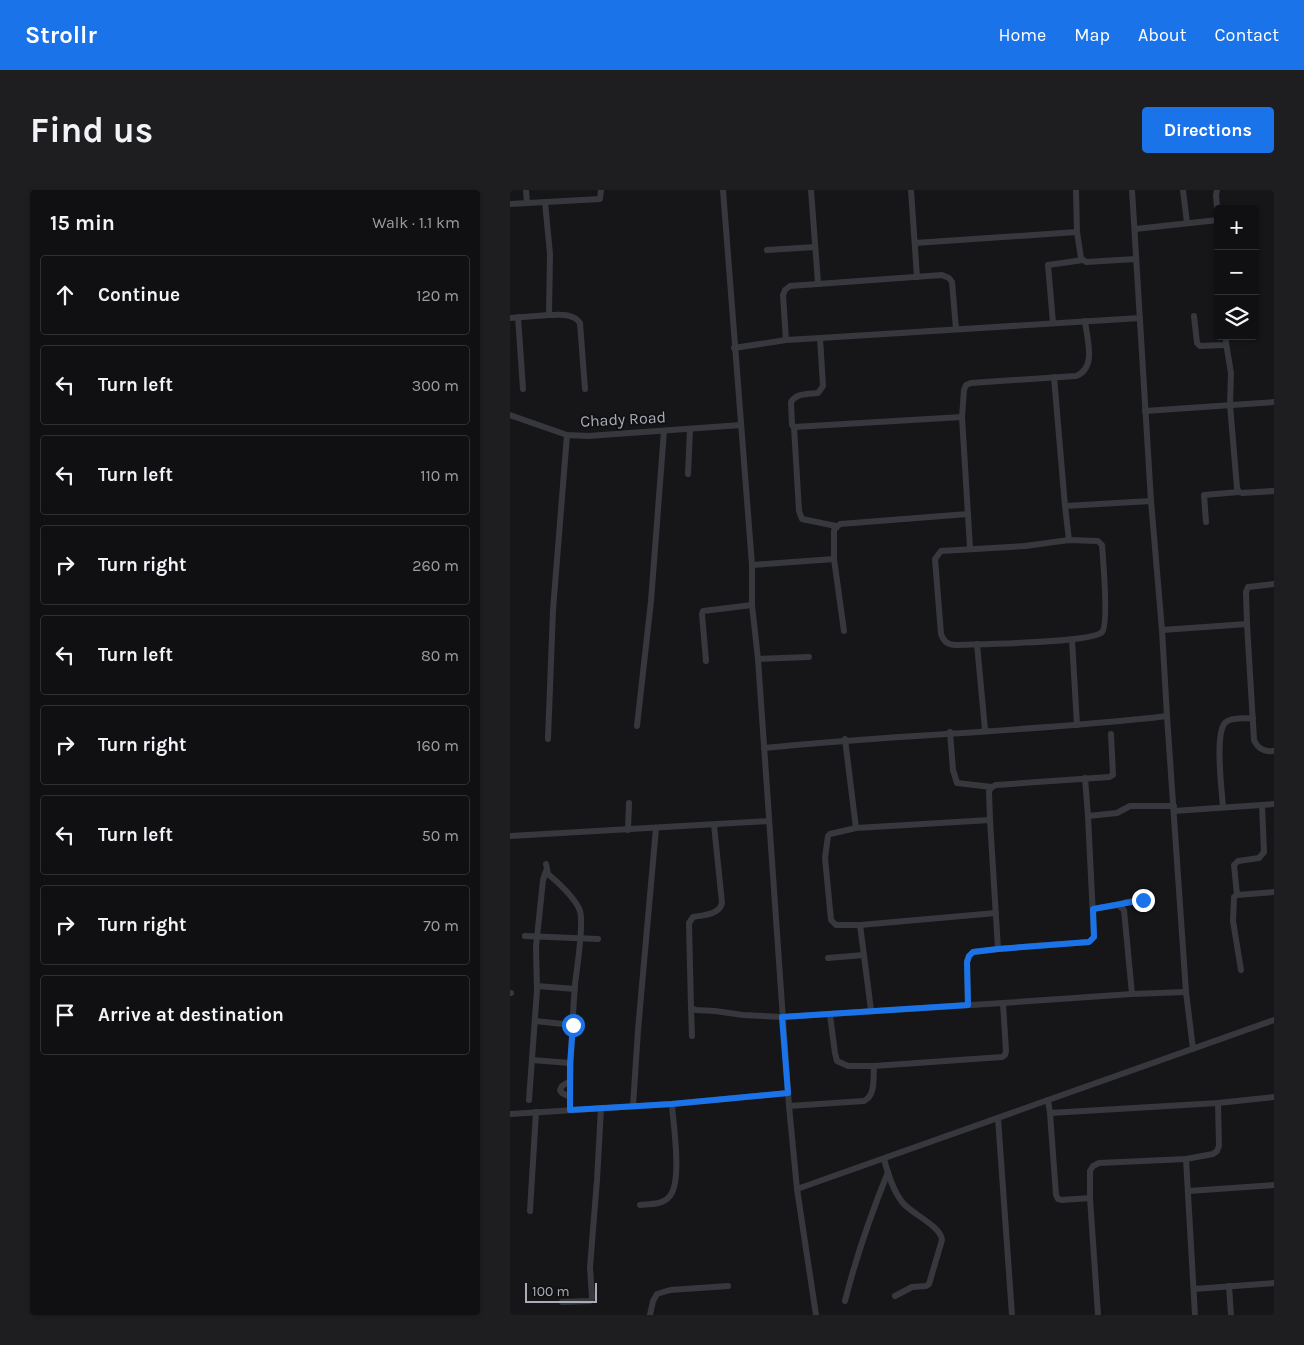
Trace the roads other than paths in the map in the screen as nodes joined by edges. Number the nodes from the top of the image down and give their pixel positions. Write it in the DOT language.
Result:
graph roads {
  1 [pos="526,190"];
  2 [pos="601,190"];
  3 [pos="723,190"];
  4 [pos="811,190"];
  5 [pos="911,190"];
  6 [pos="1076,190"];
  7 [pos="1132,190"];
  8 [pos="1183,190"];
  9 [pos="1218,190"];
  10 [pos="546,202"];
  11 [pos="527,203"];
  12 [pos="510,204"];
  13 [pos="1217,205"];
  14 [pos="1214,220"];
  15 [pos="1187,223"];
  16 [pos="1134,229"];
  17 [pos="1078,232"];
  18 [pos="915,243"];
  19 [pos="815,247"];
  20 [pos="767,250"];
  21 [pos="1136,259"];
  22 [pos="1083,260"];
  23 [pos="917,277"];
  24 [pos="818,283"];
  25 [pos="549,315"];
  26 [pos="1194,316"];
  27 [pos="518,317"];
  28 [pos="510,318"];
  29 [pos="1140,318"];
  30 [pos="1086,321"];
  31 [pos="1053,323"];
  32 [pos="956,329"];
  33 [pos="820,338"];
  34 [pos="786,340"];
  35 [pos="1226,340"];
  36 [pos="734,348"];
  37 [pos="1054,377"];
  38 [pos="584,388"];
  39 [pos="523,389"];
  40 [pos="1274,402"];
  41 [pos="1230,405"];
  42 [pos="1146,410"];
  43 [pos="510,415"];
  44 [pos="962,417"];
  45 [pos="741,425"];
  46 [pos="794,428"];
  47 [pos="690,429"];
  48 [pos="664,431"];
  49 [pos="566,435"];
  50 [pos="688,474"];
  51 [pos="1274,491"];
  52 [pos="1239,492"];
  53 [pos="1151,501"];
  54 [pos="1065,506"];
  55 [pos="968,514"];
  56 [pos="1206,522"];
  57 [pos="836,526"];
  58 [pos="1068,540"];
  59 [pos="970,548"];
  60 [pos="834,559"];
  61 [pos="752,565"];
  62 [pos="1274,584"];
  63 [pos="752,605"];
  64 [pos="1247,624"];
  65 [pos="1162,630"];
  66 [pos="844,631"];
  67 [pos="1072,640"];
  68 [pos="978,644"];
  69 [pos="809,657"];
  70 [pos="758,659"];
  71 [pos="706,661"];
  72 [pos="1166,716"];
  73 [pos="1253,718"];
  74 [pos="1077,725"];
  75 [pos="637,726"];
  76 [pos="985,730"];
  77 [pos="950,732"];
  78 [pos="1111,734"];
  79 [pos="548,739"];
  80 [pos="845,740"];
  81 [pos="764,748"];
  82 [pos="1274,751"];
  83 [pos="1085,778"];
  84 [pos="992,787"];
  85 [pos="629,803"];
  86 [pos="1274,804"];
  87 [pos="1262,805"];
  88 [pos="1223,807"];
  89 [pos="1174,808"];
  90 [pos="1088,816"];
  91 [pos="990,820"];
  92 [pos="769,822"];
  93 [pos="714,825"];
  94 [pos="656,828"];
  95 [pos="856,828"];
  96 [pos="628,830"];
  97 [pos="510,836"];
  98 [pos="1274,892"];
  99 [pos="1237,895"];
  100 [pos="1143,900"];
  101 [pos="1118,906"];
  102 [pos="1093,909"];
  103 [pos="996,914"];
  104 [pos="860,925"];
  105 [pos="526,936"];
  106 [pos="538,937"];
  107 [pos="579,938"];
  108 [pos="598,939"];
  109 [pos="998,949"];
  110 [pos="864,955"];
  111 [pos="828,958"];
  112 [pos="1241,970"];
  113 [pos="537,986"];
  114 [pos="575,989"];
  115 [pos="1186,992"];
  116 [pos="1132,994"];
  117 [pos="1003,1003"];
  118 [pos="968,1005"];
  119 [pos="692,1008"];
  120 [pos="871,1010"];
  121 [pos="830,1014"];
  122 [pos="782,1017"];
  123 [pos="535,1020"];
  124 [pos="1274,1020"];
  125 [pos="573,1025"];
  126 [pos="692,1036"];
  127 [pos="1193,1049"];
  128 [pos="532,1060"];
  129 [pos="570,1064"];
  130 [pos="874,1066"];
  131 [pos="570,1081"];
  132 [pos="788,1093"];
  133 [pos="570,1097"];
  134 [pos="1274,1097"];
  135 [pos="529,1100"];
  136 [pos="1048,1100"];
  137 [pos="1218,1103"];
  138 [pos="672,1104"];
  139 [pos="633,1106"];
  140 [pos="789,1106"];
  141 [pos="601,1108"];
  142 [pos="570,1110"];
  143 [pos="536,1112"];
  144 [pos="1050,1113"];
  145 [pos="510,1114"];
  146 [pos="998,1118"];
  147 [pos="884,1159"];
  148 [pos="1186,1159"];
  149 [pos="888,1172"];
  150 [pos="1274,1185"];
  151 [pos="797,1190"];
  152 [pos="1188,1191"];
  153 [pos="1090,1198"];
  154 [pos="640,1205"];
  155 [pos="530,1210"];
  156 [pos="1274,1283"];
  157 [pos="728,1286"];
  158 [pos="1229,1286"];
  159 [pos="1194,1289"];
  160 [pos="895,1296"];
  161 [pos="845,1301"];
  162 [pos="562,1302"];
  163 [pos="650,1315"];
  164 [pos="816,1315"];
  165 [pos="1012,1315"];
  166 [pos="1098,1315"];
  167 [pos="1195,1315"];
  168 [pos="1231,1315"];
  1 -- 11 [label="street"];
  2 -- 10 [label="street"];
  3 -- 36 [label="street"];
  4 -- 19 [label="street"];
  5 -- 18 [label="street"];
  6 -- 17 [label="street"];
  7 -- 16 [label="street"];
  8 -- 15 [label="street"];
  9 -- 13 [label="street"];
  10 -- 11 [label="street"];
  10 -- 25 [label="street"];
  11 -- 12 [label="street"];
  14 -- 15 [label="street"];
  15 -- 16 [label="street"];
  16 -- 21 [label="street"];
  17 -- 18 [label="street"];
  17 -- 22 [label="street"];
  18 -- 23 [label="street"];
  19 -- 20 [label="street"];
  19 -- 24 [label="street"];
  21 -- 22 [label="street"];
  21 -- 29 [label="street"];
  22 -- 31 [label="street"];
  23 -- 24 [label="street"];
  23 -- 32 [label="street"];
  24 -- 34 [label="street"];
  25 -- 27 [label="street"];
  25 -- 38 [label="street"];
  26 -- 35 [label="street"];
  27 -- 28 [label="street"];
  27 -- 39 [label="street"];
  29 -- 30 [label="street"];
  29 -- 42 [label="street"];
  30 -- 31 [label="street"];
  30 -- 37 [label="street"];
  31 -- 32 [label="street"];
  32 -- 33 [label="street"];
  33 -- 34 [label="street"];
  33 -- 46 [label="street"];
  34 -- 36 [label="street"];
  35 -- 41 [label="street"];
  36 -- 45 [label="street"];
  37 -- 44 [label="street"];
  37 -- 54 [label="street"];
  40 -- 41 [label="street"];
  41 -- 42 [label="street"];
  41 -- 52 [label="street"];
  42 -- 53 [label="street"];
  43 -- 49 [label="street, Chady Road"];
  44 -- 46 [label="street"];
  44 -- 55 [label="street"];
  45 -- 47 [label="street, Chady Road"];
  45 -- 61 [label="street"];
  46 -- 57 [label="street"];
  47 -- 48 [label="street, Chady Road"];
  47 -- 50 [label="street"];
  48 -- 49 [label="street, Chady Road"];
  48 -- 75 [label="street"];
  49 -- 79 [label="street"];
  51 -- 52 [label="street"];
  52 -- 56 [label="street"];
  53 -- 54 [label="street"];
  53 -- 65 [label="street"];
  54 -- 58 [label="street"];
  55 -- 57 [label="street"];
  55 -- 59 [label="street"];
  57 -- 60 [label="street"];
  58 -- 59 [label="street"];
  58 -- 67 [label="street"];
  59 -- 68 [label="street"];
  60 -- 61 [label="street"];
  60 -- 66 [label="street"];
  61 -- 63 [label="street"];
  62 -- 64 [label="street"];
  63 -- 70 [label="street"];
  63 -- 71 [label="street"];
  64 -- 65 [label="street"];
  64 -- 73 [label="street"];
  65 -- 72 [label="street"];
  67 -- 68 [label="street"];
  67 -- 74 [label="street"];
  68 -- 76 [label="street"];
  69 -- 70 [label="street"];
  70 -- 81 [label="street"];
  72 -- 74 [label="street"];
  72 -- 89 [label="street"];
  73 -- 82 [label="street"];
  73 -- 88 [label="street"];
  74 -- 76 [label="street"];
  76 -- 77 [label="street"];
  77 -- 80 [label="street"];
  77 -- 84 [label="street"];
  78 -- 83 [label="street"];
  80 -- 81 [label="street"];
  80 -- 95 [label="street"];
  81 -- 92 [label="street"];
  83 -- 84 [label="street"];
  83 -- 90 [label="street"];
  84 -- 91 [label="street"];
  85 -- 96 [label="street"];
  86 -- 87 [label="street"];
  87 -- 88 [label="street"];
  87 -- 99 [label="street"];
  88 -- 89 [label="street"];
  89 -- 90 [label="street"];
  89 -- 115 [label="street"];
  90 -- 102 [label="street"];
  91 -- 95 [label="street"];
  91 -- 103 [label="street"];
  92 -- 93 [label="street"];
  92 -- 122 [label="street"];
  93 -- 94 [label="street"];
  93 -- 119 [label="street"];
  94 -- 96 [label="street"];
  94 -- 139 [label="street"];
  95 -- 104 [label="street"];
  96 -- 97 [label="street"];
  98 -- 99 [label="street"];
  99 -- 112 [label="street"];
  100 -- 101 [label="street"];
  101 -- 102 [label="street"];
  101 -- 116 [label="street"];
  102 -- 109 [label="street"];
  103 -- 104 [label="street"];
  103 -- 109 [label="street"];
  104 -- 110 [label="street"];
  105 -- 106 [label="street"];
  106 -- 107 [label="street"];
  106 -- 107 [label="street"];
  106 -- 113 [label="street"];
  107 -- 108 [label="street"];
  107 -- 114 [label="street"];
  109 -- 118 [label="street"];
  110 -- 111 [label="street"];
  110 -- 120 [label="street"];
  113 -- 114 [label="street"];
  113 -- 123 [label="street"];
  114 -- 125 [label="street"];
  115 -- 116 [label="street"];
  115 -- 127 [label="street"];
  116 -- 117 [label="street"];
  117 -- 118 [label="street"];
  117 -- 130 [label="street"];
  118 -- 120 [label="street"];
  119 -- 122 [label="street"];
  119 -- 126 [label="street"];
  120 -- 121 [label="street"];
  121 -- 122 [label="street"];
  121 -- 130 [label="street"];
  122 -- 132 [label="street"];
  123 -- 125 [label="street"];
  123 -- 128 [label="street"];
  124 -- 127 [label="street"];
  125 -- 129 [label="street"];
  127 -- 136 [label="street"];
  128 -- 129 [label="street"];
  128 -- 135 [label="street"];
  129 -- 131 [label="street"];
  130 -- 140 [label="street"];
  131 -- 133 [label="street"];
  131 -- 133 [label="street"];
  132 -- 138 [label="street"];
  132 -- 140 [label="street"];
  133 -- 142 [label="street"];
  134 -- 137 [label="street"];
  136 -- 144 [label="street"];
  136 -- 146 [label="street"];
  137 -- 144 [label="street"];
  137 -- 148 [label="street"];
  138 -- 139 [label="street"];
  138 -- 154 [label="street"];
  139 -- 141 [label="street"];
  140 -- 151 [label="street"];
  141 -- 142 [label="street"];
  141 -- 162 [label="street"];
  142 -- 143 [label="street"];
  143 -- 145 [label="street"];
  143 -- 155 [label="street"];
  144 -- 153 [label="street"];
  146 -- 147 [label="street"];
  146 -- 165 [label="street"];
  147 -- 149 [label="street"];
  147 -- 151 [label="street"];
  148 -- 152 [label="street"];
  148 -- 153 [label="street"];
  149 -- 160 [label="street"];
  149 -- 161 [label="street"];
  150 -- 152 [label="street"];
  151 -- 164 [label="street"];
  152 -- 159 [label="street"];
  153 -- 166 [label="street"];
  156 -- 158 [label="street"];
  157 -- 163 [label="street"];
  158 -- 159 [label="street"];
  158 -- 168 [label="street"];
  159 -- 167 [label="street"];
}
